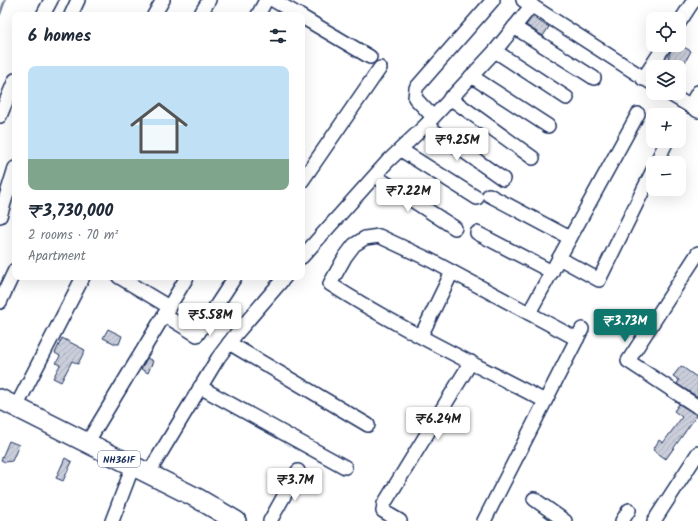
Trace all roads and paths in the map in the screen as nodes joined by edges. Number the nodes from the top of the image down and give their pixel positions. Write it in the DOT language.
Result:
graph roads {
  1 [pos="51,0"];
  2 [pos="78,0"];
  3 [pos="209,0"];
  4 [pos="266,0"];
  5 [pos="273,0"];
  6 [pos="493,0"];
  7 [pos="694,0"];
  8 [pos="160,1"];
  9 [pos="527,3"];
  10 [pos="45,12"];
  11 [pos="72,12"];
  12 [pos="155,12"];
  13 [pos="202,12"];
  14 [pos="260,12"];
  15 [pos="294,12"];
  16 [pos="686,12"];
  17 [pos="305,19"];
  18 [pos="514,27"];
  19 [pos="495,51"];
  20 [pos="370,57"];
  21 [pos="380,68"];
  22 [pos="472,76"];
  23 [pos="594,78"];
  24 [pos="646,81"];
  25 [pos="12,87"];
  26 [pos="698,92"];
  27 [pos="450,98"];
  28 [pos="567,98"];
  29 [pos="679,100"];
  30 [pos="694,109"];
  31 [pos="638,114"];
  32 [pos="0,116"];
  33 [pos="430,121"];
  34 [pos="548,126"];
  35 [pos="400,150"];
  36 [pos="533,158"];
  37 [pos="375,176"];
  38 [pos="305,177"];
  39 [pos="12,178"];
  40 [pos="503,179"];
  41 [pos="646,184"];
  42 [pos="0,216"];
  43 [pos="455,228"];
  44 [pos="477,233"];
  45 [pos="570,238"];
  46 [pos="698,252"];
  47 [pos="305,254"];
  48 [pos="559,258"];
  49 [pos="452,272"];
  50 [pos="552,272"];
  51 [pos="12,276"];
  52 [pos="81,280"];
  53 [pos="123,280"];
  54 [pos="185,280"];
  55 [pos="233,280"];
  56 [pos="280,280"];
  57 [pos="0,302"];
  58 [pos="166,311"];
  59 [pos="529,313"];
  60 [pos="422,336"];
  61 [pos="229,343"];
  62 [pos="471,362"];
  63 [pos="200,387"];
  64 [pos="545,401"];
  65 [pos="8,403"];
  66 [pos="698,407"];
  67 [pos="368,424"];
  68 [pos="88,443"];
  69 [pos="698,453"];
  70 [pos="345,467"];
  71 [pos="141,470"];
  72 [pos="298,471"];
  73 [pos="534,499"];
  74 [pos="629,510"];
  75 [pos="112,521"];
  76 [pos="236,521"];
  77 [pos="270,521"];
  78 [pos="400,521"];
  79 [pos="484,521"];
  80 [pos="565,521"];
  81 [pos="622,521"];
  82 [pos="654,521"];
  1 -- 10 [label="street"];
  2 -- 11 [label="street"];
  3 -- 13 [label="street"];
  4 -- 14 [label="street"];
  5 -- 15 [label="street"];
  6 -- 33 [label="street"];
  7 -- 16 [label="street"];
  8 -- 12 [label="street"];
  9 -- 18 [label="street"];
  9 -- 24 [label="street"];
  17 -- 20 [label="street"];
  18 -- 19 [label="street"];
  18 -- 23 [label="street"];
  19 -- 22 [label="street"];
  19 -- 28 [label="street"];
  21 -- 38 [label="street"];
  22 -- 27 [label="street"];
  22 -- 34 [label="street"];
  25 -- 32 [label="street"];
  26 -- 30 [label="street"];
  27 -- 33 [label="street"];
  27 -- 36 [label="street"];
  29 -- 30 [label="street"];
  31 -- 45 [label="street"];
  33 -- 35 [label="street"];
  33 -- 40 [label="street"];
  35 -- 37 [label="street"];
  35 -- 45 [label="street"];
  37 -- 43 [label="street"];
  37 -- 47 [label="street"];
  39 -- 42 [label="street"];
  41 -- 48 [label="street"];
  44 -- 50 [label="street"];
  45 -- 48 [label="street"];
  46 -- 66 [label="street"];
  48 -- 50 [label="street"];
  49 -- 59 [label="street"];
  49 -- 60 [label="street"];
  49 -- 60 [label="street"];
  50 -- 59 [label="street"];
  51 -- 57 [label="street"];
  52 -- 65 [label="street"];
  53 -- 58 [label="street"];
  54 -- 58 [label="street"];
  55 -- 58 [label="street"];
  56 -- 61 [label="street"];
  58 -- 68 [label="street"];
  59 -- 64 [label="street"];
  60 -- 62 [label="street"];
  61 -- 63 [label="street"];
  61 -- 67 [label="street"];
  62 -- 64 [label="street"];
  62 -- 78 [label="street"];
  63 -- 70 [label="street"];
  63 -- 71 [label="street"];
  64 -- 79 [label="street"];
  65 -- 68 [label="highway, NH361F"];
  68 -- 71 [label="highway, NH361F"];
  69 -- 82 [label="street"];
  71 -- 75 [label="street"];
  71 -- 76 [label="highway, NH361F"];
  72 -- 77 [label="street"];
  73 -- 80 [label="street"];
  74 -- 81 [label="street"];
}
